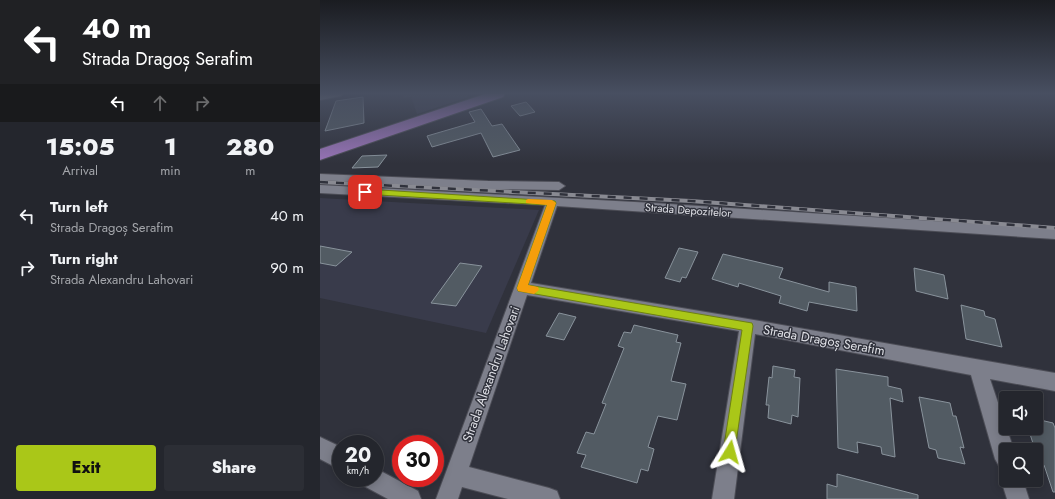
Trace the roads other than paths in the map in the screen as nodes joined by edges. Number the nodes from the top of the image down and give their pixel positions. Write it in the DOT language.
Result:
graph roads {
  1 [pos="430,117"];
  2 [pos="320,155"];
  3 [pos="320,177"];
  4 [pos="559,186"];
  5 [pos="320,189"];
  6 [pos="552,203"];
  7 [pos="1055,234"];
  8 [pos="522,288"];
  9 [pos="748,326"];
  10 [pos="978,368"];
  11 [pos="1055,382"];
  12 [pos="1001,443"];
  13 [pos="320,447"];
  14 [pos="332,454"];
  15 [pos="456,474"];
  16 [pos="384,485"];
  17 [pos="1014,487"];
  18 [pos="410,499"];
  19 [pos="447,499"];
  20 [pos="549,499"];
  21 [pos="722,499"];
  22 [pos="1018,499"];
  1 -- 2 [label="main road"];
  3 -- 4 [label="street"];
  5 -- 6 [label="street, Strada Depozitelor"];
  6 -- 7 [label="street, Strada Depozitelor"];
  6 -- 8 [label="street, Strada Alexandru Lahovari"];
  8 -- 9 [label="street, Strada Dragoș Serafim"];
  8 -- 15 [label="street, Strada Alexandru Lahovari"];
  9 -- 10 [label="street, Strada Dragoș Serafim"];
  9 -- 21 [label="street"];
  10 -- 11 [label="street, Strada Dragoș Serafim"];
  10 -- 12 [label="street"];
  13 -- 14 [label="street"];
  15 -- 19 [label="street, Strada Alexandru Lahovari"];
  15 -- 20 [label="street"];
  16 -- 18 [label="street"];
  17 -- 22 [label="street"];
}
